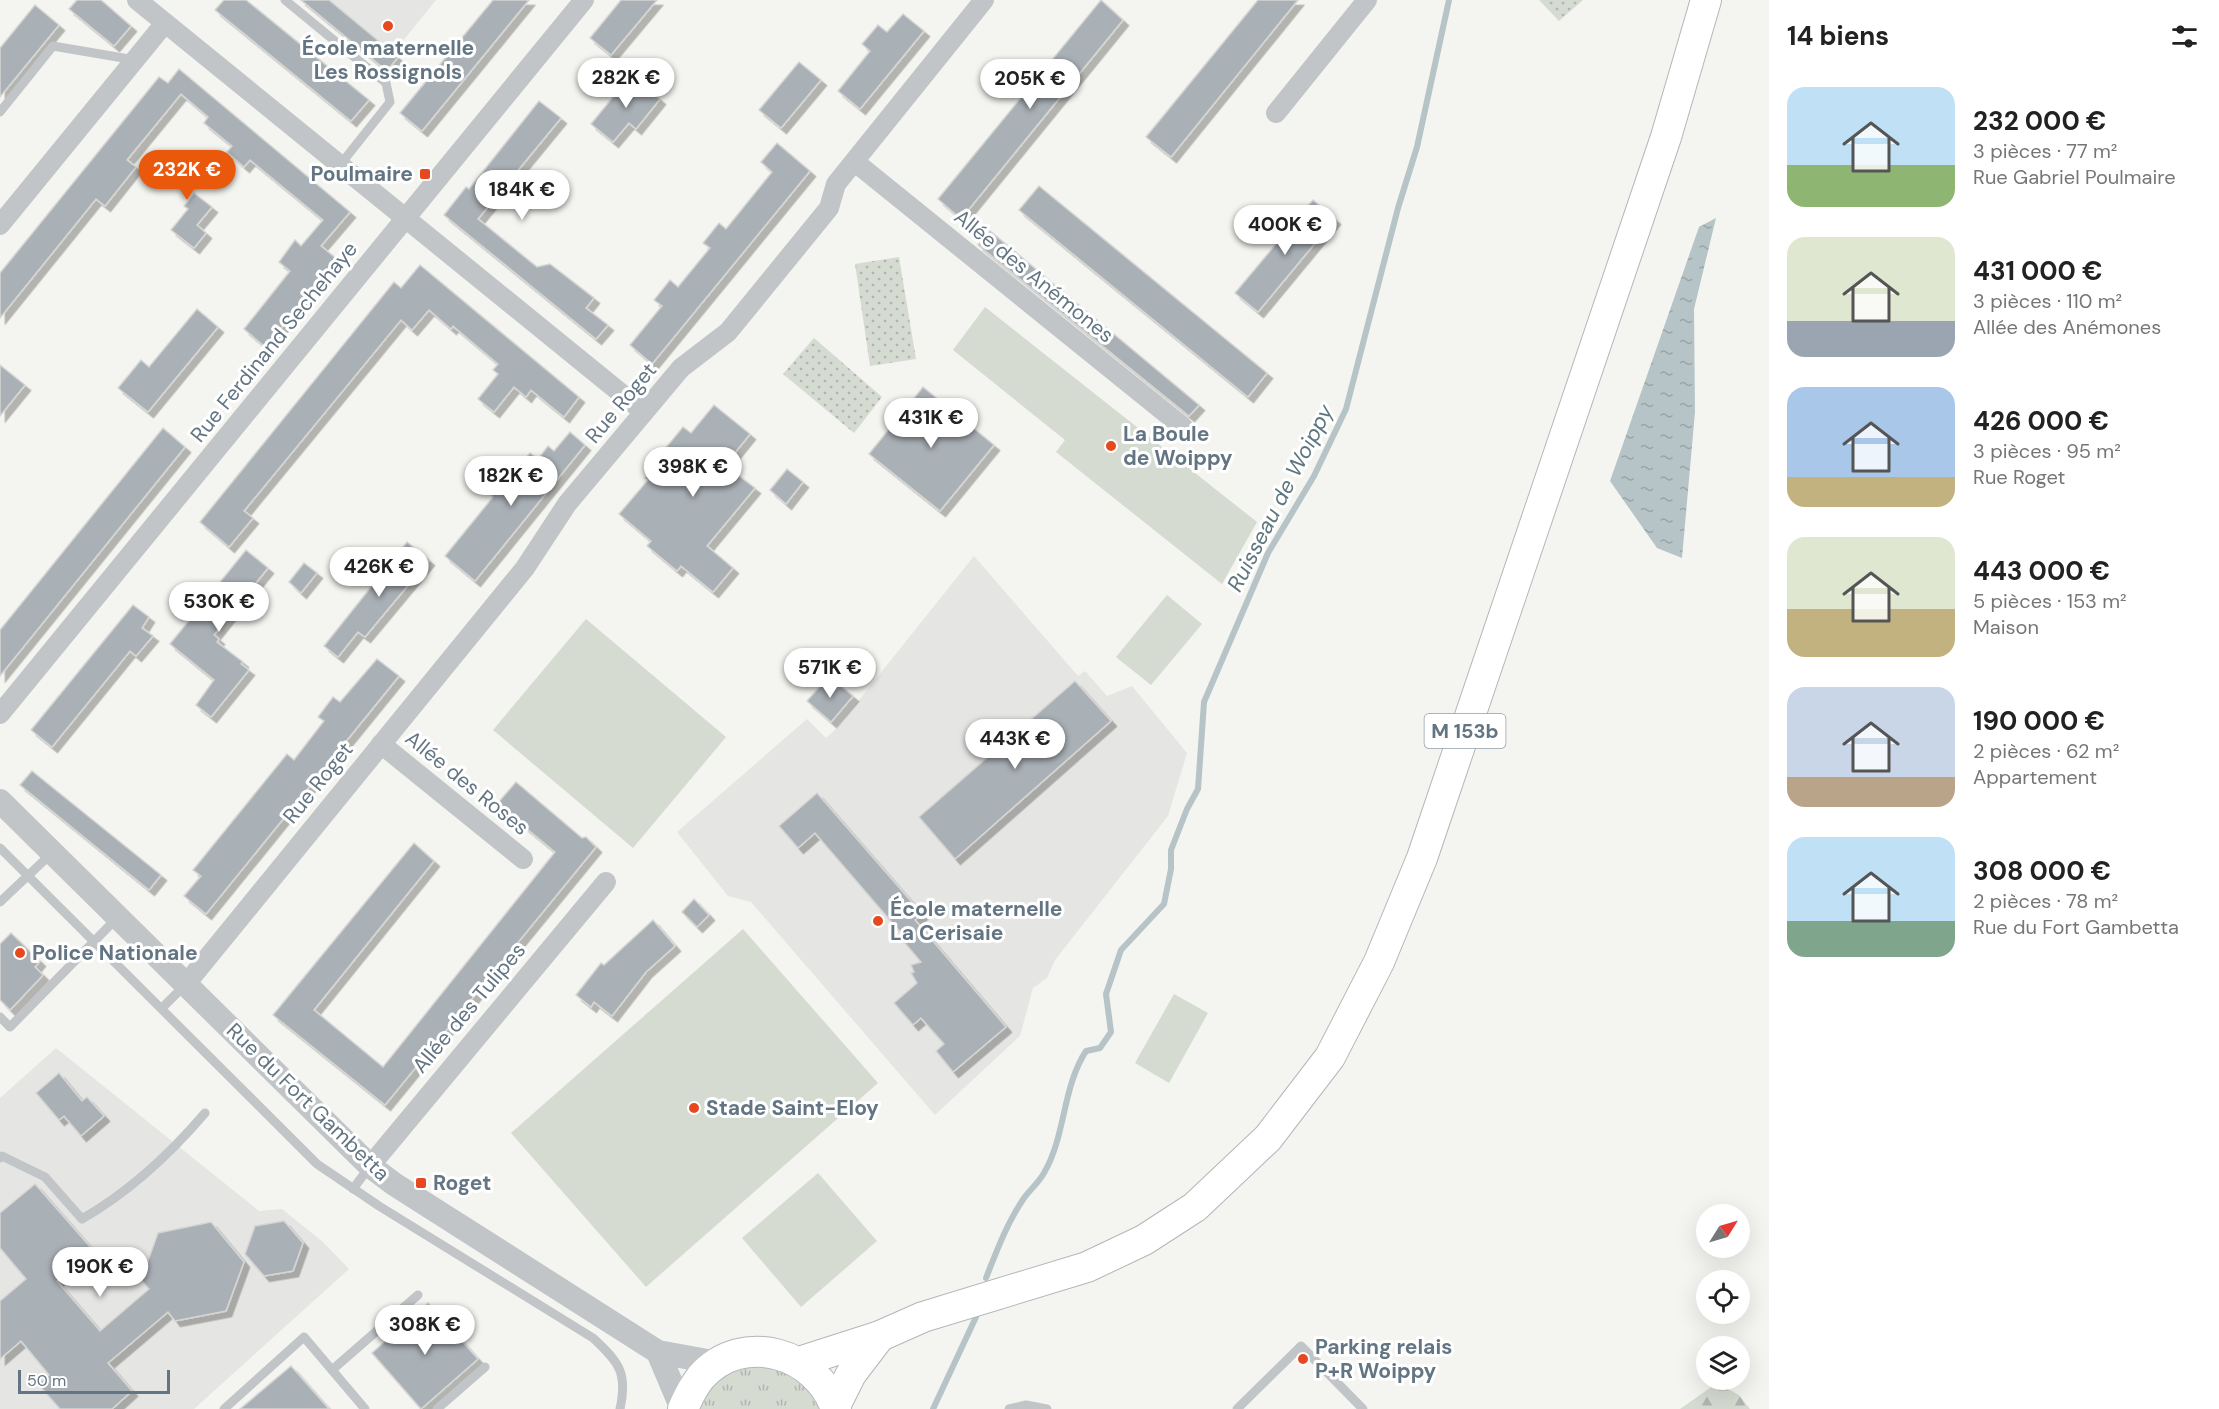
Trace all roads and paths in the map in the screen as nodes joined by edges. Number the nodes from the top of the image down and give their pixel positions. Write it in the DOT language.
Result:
graph roads {
  1 [pos="137,0"];
  2 [pos="285,0"];
  3 [pos="984,0"];
  4 [pos="1366,0"];
  5 [pos="1706,0"];
  6 [pos="574,4"];
  7 [pos="165,23"];
  8 [pos="135,60"];
  9 [pos="395,77"];
  10 [pos="386,83"];
  11 [pos="0,112"];
  12 [pos="1276,113"];
  13 [pos="855,162"];
  14 [pos="340,165"];
  15 [pos="406,219"];
  16 [pos="0,225"];
  17 [pos="644,412"];
  18 [pos="1183,427"];
  19 [pos="0,714"];
  20 [pos="381,744"];
  21 [pos="0,801"];
  22 [pos="0,848"];
  23 [pos="54,852"];
  24 [pos="523,859"];
  25 [pos="28,876"];
  26 [pos="606,882"];
  27 [pos="0,902"];
  28 [pos="118,916"];
  29 [pos="94,941"];
  30 [pos="186,984"];
  31 [pos="162,1008"];
  32 [pos="0,1017"];
  33 [pos="206,1113"];
  34 [pos="0,1158"];
  35 [pos="370,1166"];
  36 [pos="353,1189"];
  37 [pos="418,1295"];
  38 [pos="880,1336"];
  39 [pos="658,1352"];
  40 [pos="799,1362"];
  41 [pos="718,1363"];
  42 [pos="485,1367"];
  43 [pos="332,1370"];
  44 [pos="836,1408"];
  45 [pos="224,1409"];
  46 [pos="365,1409"];
  47 [pos="437,1409"];
  48 [pos="620,1409"];
  49 [pos="682,1409"];
  50 [pos="1009,1409"];
  51 [pos="1047,1409"];
  52 [pos="1237,1409"];
  53 [pos="1363,1409"];
  1 -- 7 [label="street"];
  2 -- 10 [label="lane"];
  3 -- 13 [label="street, Rue Roget"];
  4 -- 12 [label="street"];
  5 -- 38 [label="main road, M 153b"];
  6 -- 15 [label="street, Rue Ferdinand Sechehaye"];
  7 -- 8 [label="street"];
  7 -- 14 [label="street"];
  8 -- 11 [label="lane"];
  8 -- 16 [label="street"];
  9 -- 10 [label="lane"];
  10 -- 14 [label="lane"];
  13 -- 17 [label="street, Rue Roget"];
  13 -- 18 [label="street, Allée des Anémones"];
  14 -- 15 [label="street"];
  15 -- 17 [label="street"];
  15 -- 19 [label="street, Rue Ferdinand Sechehaye"];
  17 -- 20 [label="street, Rue Roget"];
  20 -- 24 [label="street, Allée des Roses"];
  20 -- 30 [label="street, Rue Roget"];
  21 -- 23 [label="street, Rue du Fort Gambetta"];
  22 -- 25 [label="lane, Rue du Fort Gambetta"];
  23 -- 25 [label="lane"];
  23 -- 28 [label="street, Rue du Fort Gambetta"];
  25 -- 27 [label="lane"];
  25 -- 29 [label="lane, Rue du Fort Gambetta"];
  26 -- 35 [label="street, Allée des Tulipes"];
  28 -- 29 [label="lane"];
  28 -- 30 [label="street, Rue du Fort Gambetta"];
  29 -- 31 [label="lane, Rue du Fort Gambetta"];
  29 -- 32 [label="lane"];
  30 -- 31 [label="lane"];
  30 -- 35 [label="street, Rue du Fort Gambetta"];
  31 -- 36 [label="lane, Rue du Fort Gambetta"];
  33 -- 34 [label="lane"];
  35 -- 36 [label="lane"];
  35 -- 39 [label="street, Rue du Fort Gambetta"];
  36 -- 48 [label="lane, Rue du Fort Gambetta"];
  37 -- 43 [label="lane"];
  38 -- 40 [label="main road, M 153b"];
  38 -- 44 [label="main road, M 153b"];
  39 -- 41 [label="street, Rue du Fort Gambetta"];
  39 -- 49 [label="street"];
  40 -- 41 [label="main road"];
  40 -- 44 [label="main road"];
  41 -- 49 [label="main road"];
  42 -- 47 [label="lane"];
  43 -- 45 [label="lane"];
  43 -- 46 [label="lane"];
  50 -- 51 [label="lane"];
  52 -- 53 [label="lane"];
}
